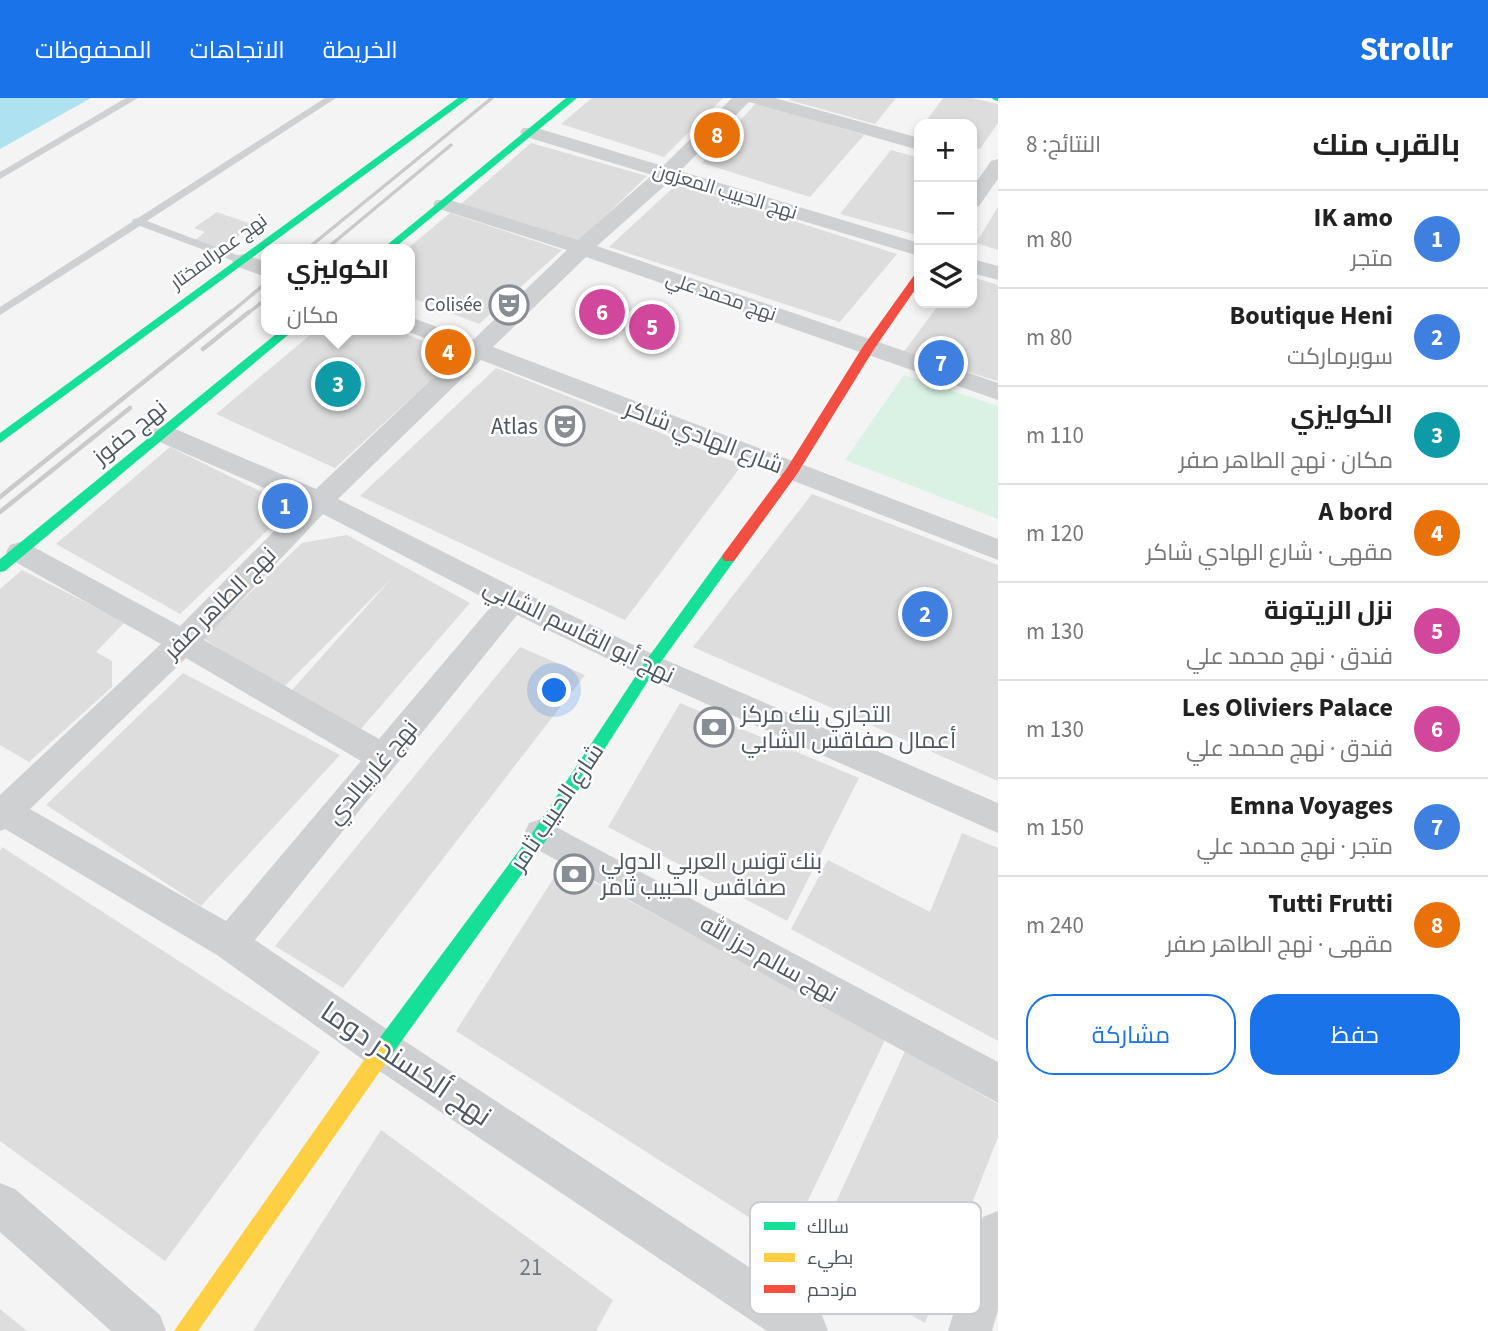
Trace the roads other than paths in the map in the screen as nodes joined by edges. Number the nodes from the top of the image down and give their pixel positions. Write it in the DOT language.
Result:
graph roads {
  1 [pos="133,98"];
  2 [pos="331,98"];
  3 [pos="464,98"];
  4 [pos="572,98"];
  5 [pos="743,98"];
  6 [pos="754,98"];
  7 [pos="530,132"];
  8 [pos="914,143"];
  9 [pos="977,160"];
  10 [pos="998,166"];
  11 [pos="666,174"];
  12 [pos="0,176"];
  13 [pos="977,195"];
  14 [pos="443,204"];
  15 [pos="137,221"];
  16 [pos="266,244"];
  17 [pos="393,244"];
  18 [pos="261,248"];
  19 [pos="582,248"];
  20 [pos="914,248"];
  21 [pos="243,261"];
  22 [pos="977,267"];
  23 [pos="261,268"];
  24 [pos="998,274"];
  25 [pos="914,283"];
  26 [pos="0,312"];
  27 [pos="415,326"];
  28 [pos="282,335"];
  29 [pos="868,348"];
  30 [pos="478,351"];
  31 [pos="998,392"];
  32 [pos="164,434"];
  33 [pos="0,439"];
  34 [pos="792,471"];
  35 [pos="320,501"];
  36 [pos="998,550"];
  37 [pos="10,560"];
  38 [pos="513,600"];
  39 [pos="183,642"];
  40 [pos="650,667"];
  41 [pos="384,758"];
  42 [pos="1,812"];
  43 [pos="998,818"];
  44 [pos="541,834"];
  45 [pos="230,943"];
  46 [pos="383,1050"];
  47 [pos="998,1083"];
  48 [pos="0,1204"];
  49 [pos="998,1232"];
  50 [pos="981,1292"];
  51 [pos="750,1294"];
  52 [pos="780,1314"];
  53 [pos="975,1314"];
  54 [pos="144,1331"];
  55 [pos="186,1331"];
  56 [pos="806,1331"];
  57 [pos="970,1331"];
  1 -- 12 [label="lane"];
  2 -- 15 [label="lane"];
  3 -- 16 [label="street, نهج عمرالمختار"];
  4 -- 7 [label="street"];
  5 -- 11 [label="street, نهج الطاهر صفر"];
  6 -- 8 [label="street"];
  7 -- 11 [label="street, نهج الحبيب المعزون"];
  7 -- 14 [label="street"];
  9 -- 10 [label="street"];
  10 -- 13 [label="street"];
  11 -- 19 [label="street, نهج الطاهر صفر"];
  11 -- 20 [label="street, نهج الحبيب المعزون"];
  14 -- 17 [label="street"];
  14 -- 19 [label="street, نهج محمد علي"];
  15 -- 21 [label="lane"];
  15 -- 26 [label="lane"];
  18 -- 21 [label="street, نهج عمرالمختار"];
  19 -- 29 [label="street, نهج محمد علي"];
  19 -- 30 [label="street, نهج الطاهر صفر"];
  21 -- 23 [label="street"];
  21 -- 33 [label="street, نهج عمرالمختار"];
  22 -- 24 [label="street"];
  25 -- 29 [label="street, شارع الحبيب ثامر"];
  27 -- 30 [label="street, شارع الهادي شاكر"];
  28 -- 32 [label="street, نهج حفوز"];
  29 -- 31 [label="street, نهج محمد علي"];
  29 -- 34 [label="street, شارع الحبيب ثامر"];
  30 -- 34 [label="street, شارع الهادي شاكر"];
  30 -- 35 [label="street, نهج الطاهر صفر"];
  32 -- 35 [label="street, نهج أبو القاسم الشابي"];
  32 -- 37 [label="street, نهج حفوز"];
  34 -- 36 [label="street, شارع الهادي شاكر"];
  34 -- 40 [label="street, شارع الحبيب ثامر"];
  35 -- 38 [label="street, نهج أبو القاسم الشابي"];
  35 -- 39 [label="street, نهج الطاهر صفر"];
  37 -- 39 [label="street"];
  38 -- 40 [label="street, نهج أبو القاسم الشابي"];
  38 -- 41 [label="street, نهج غاريبالدي"];
  39 -- 41 [label="street"];
  39 -- 42 [label="street, نهج الطاهر صفر"];
  40 -- 43 [label="street, نهج أبو القاسم الشابي"];
  40 -- 44 [label="street, شارع الحبيب ثامر"];
  41 -- 45 [label="street, نهج غاريبالدي"];
  42 -- 45 [label="street, نهج ألكسندر دوما"];
  44 -- 46 [label="street, شارع الحبيب ثامر"];
  44 -- 47 [label="street, نهج سالم حرز الله"];
  45 -- 46 [label="street, نهج ألكسندر دوما"];
  46 -- 51 [label="street, نهج ألكسندر دوما"];
  46 -- 55 [label="street, شارع الحبيب ثامر"];
  48 -- 54 [label="street"];
  49 -- 50 [label="street"];
  52 -- 56 [label="street, نهج ألكسندر دوما"];
  53 -- 57 [label="street"];
}
